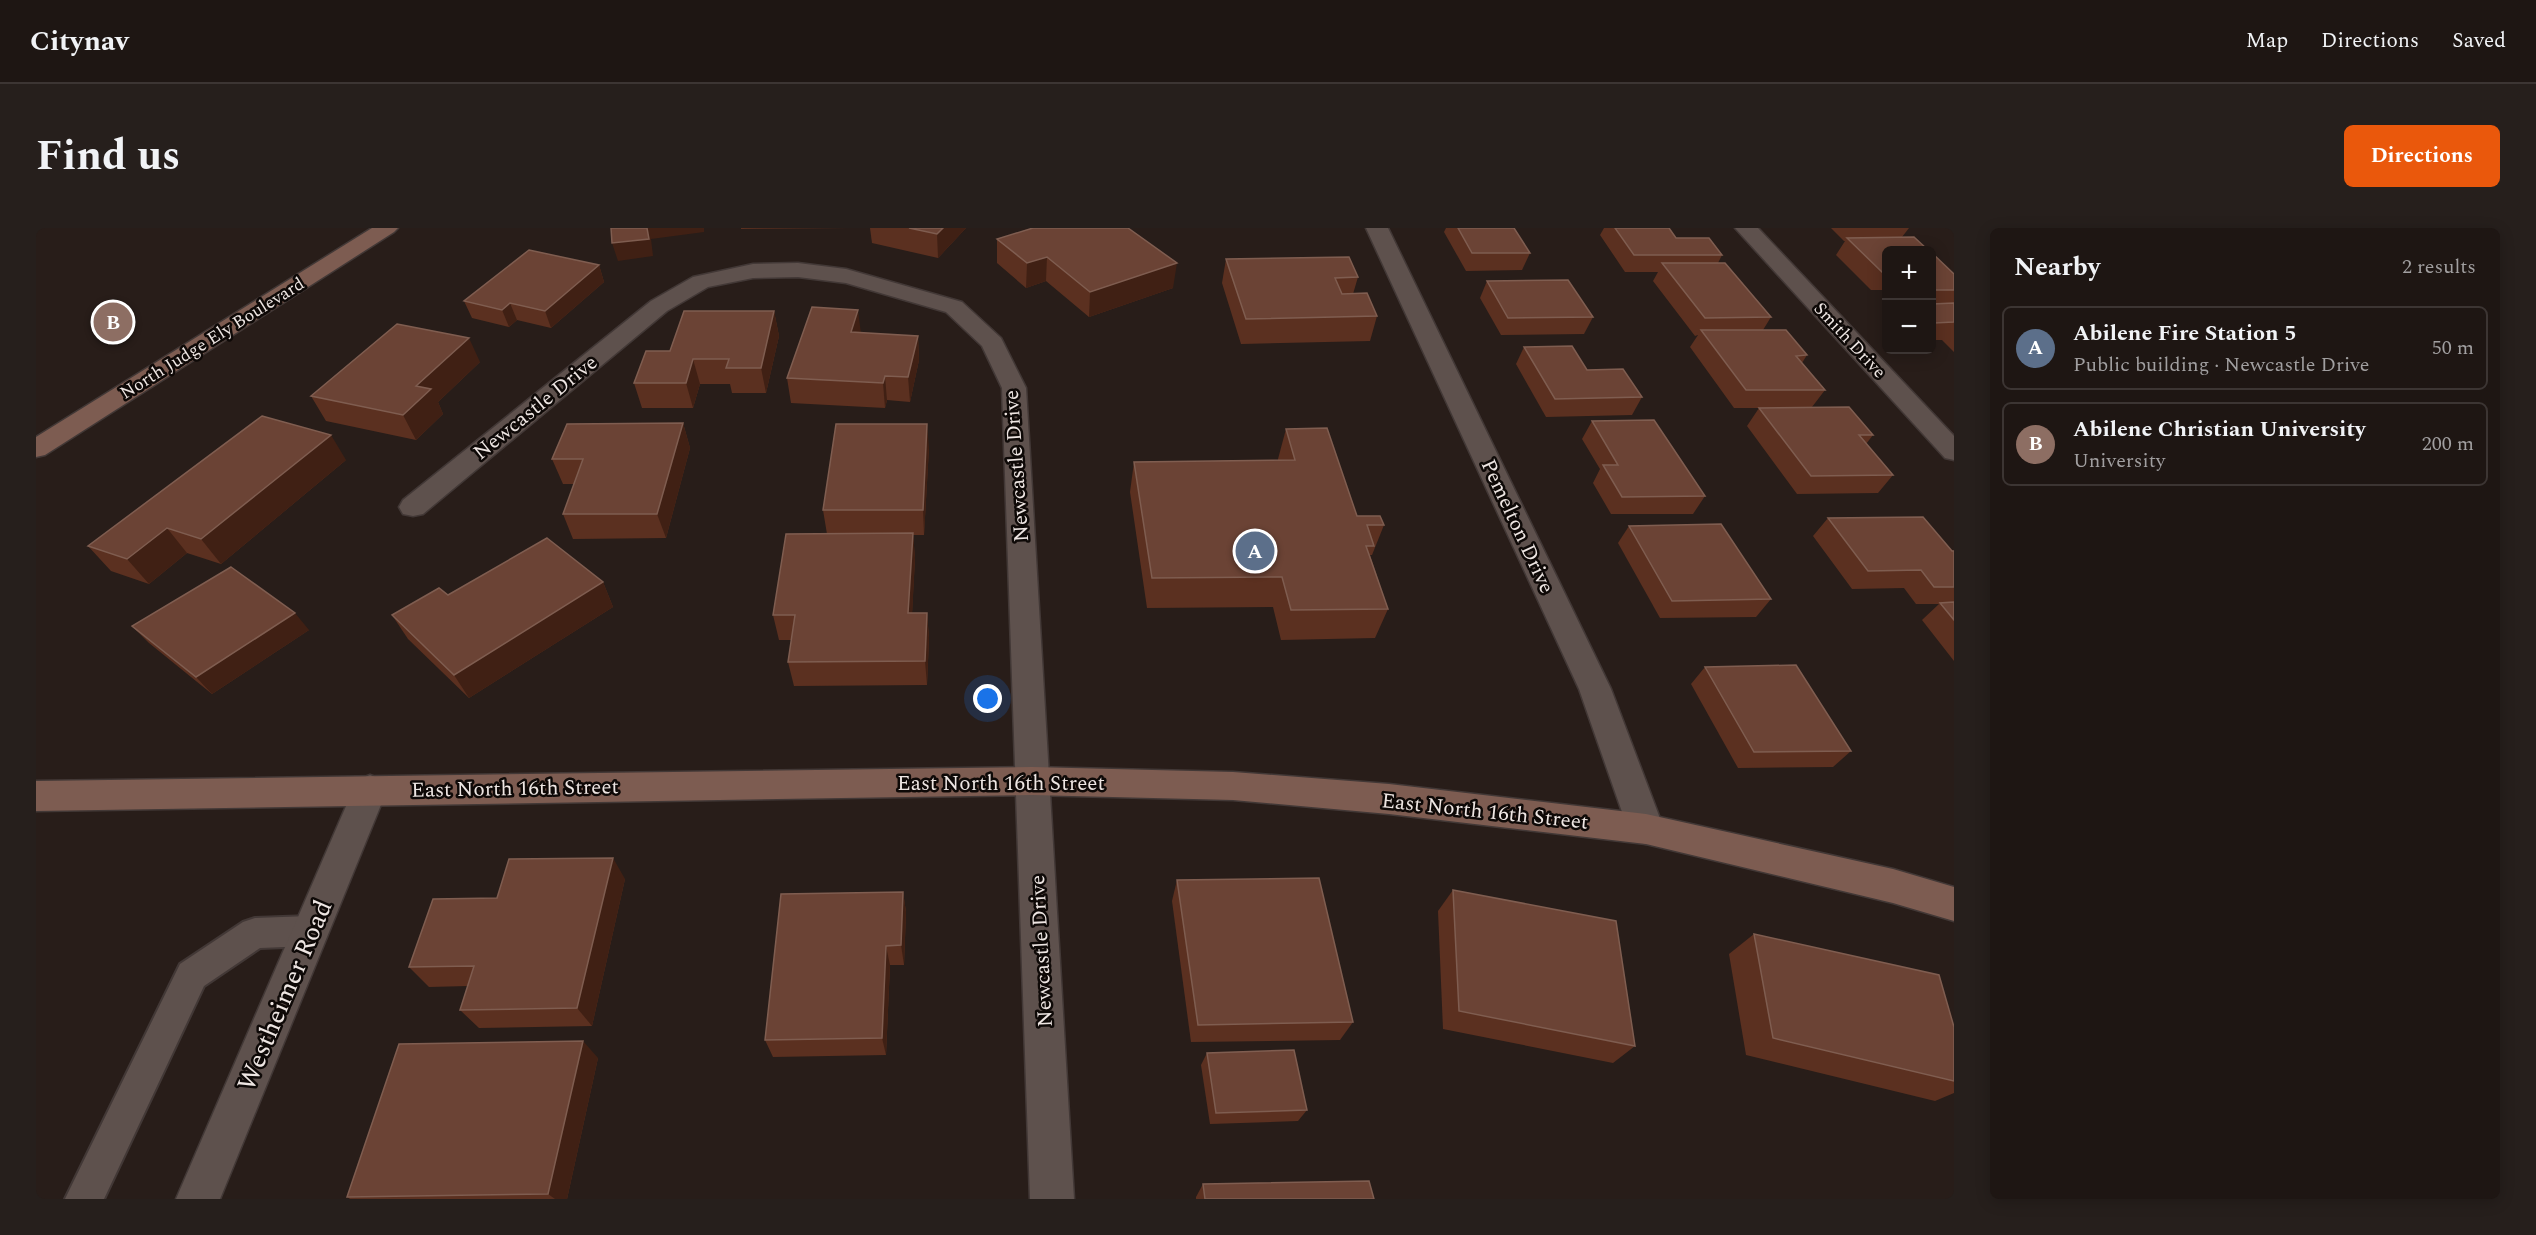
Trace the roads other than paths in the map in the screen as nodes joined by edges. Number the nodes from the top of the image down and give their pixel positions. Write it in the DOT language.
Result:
graph roads {
  1 [pos="387,228"];
  2 [pos="1377,228"];
  3 [pos="1746,228"];
  4 [pos="36,449"];
  5 [pos="1954,452"];
  6 [pos="413,507"];
  7 [pos="1032,781"];
  8 [pos="370,790"];
  9 [pos="36,796"];
  10 [pos="1646,829"];
  11 [pos="1954,904"];
  12 [pos="310,932"];
  13 [pos="84,1199"];
  14 [pos="198,1199"];
  15 [pos="1052,1199"];
  1 -- 4 [label="street, North Judge Ely Boulevard"];
  2 -- 10 [label="street, Pemelton Drive"];
  3 -- 5 [label="street, Smith Drive"];
  6 -- 7 [label="street, Newcastle Drive"];
  7 -- 8 [label="street, East North 16th Street"];
  7 -- 10 [label="street, East North 16th Street"];
  7 -- 15 [label="street, Newcastle Drive"];
  8 -- 9 [label="street, East North 16th Street"];
  8 -- 12 [label="street, Westheimer Road"];
  10 -- 11 [label="street, East North 16th Street"];
  12 -- 13 [label="lane"];
  12 -- 14 [label="street, Westheimer Road"];
}
